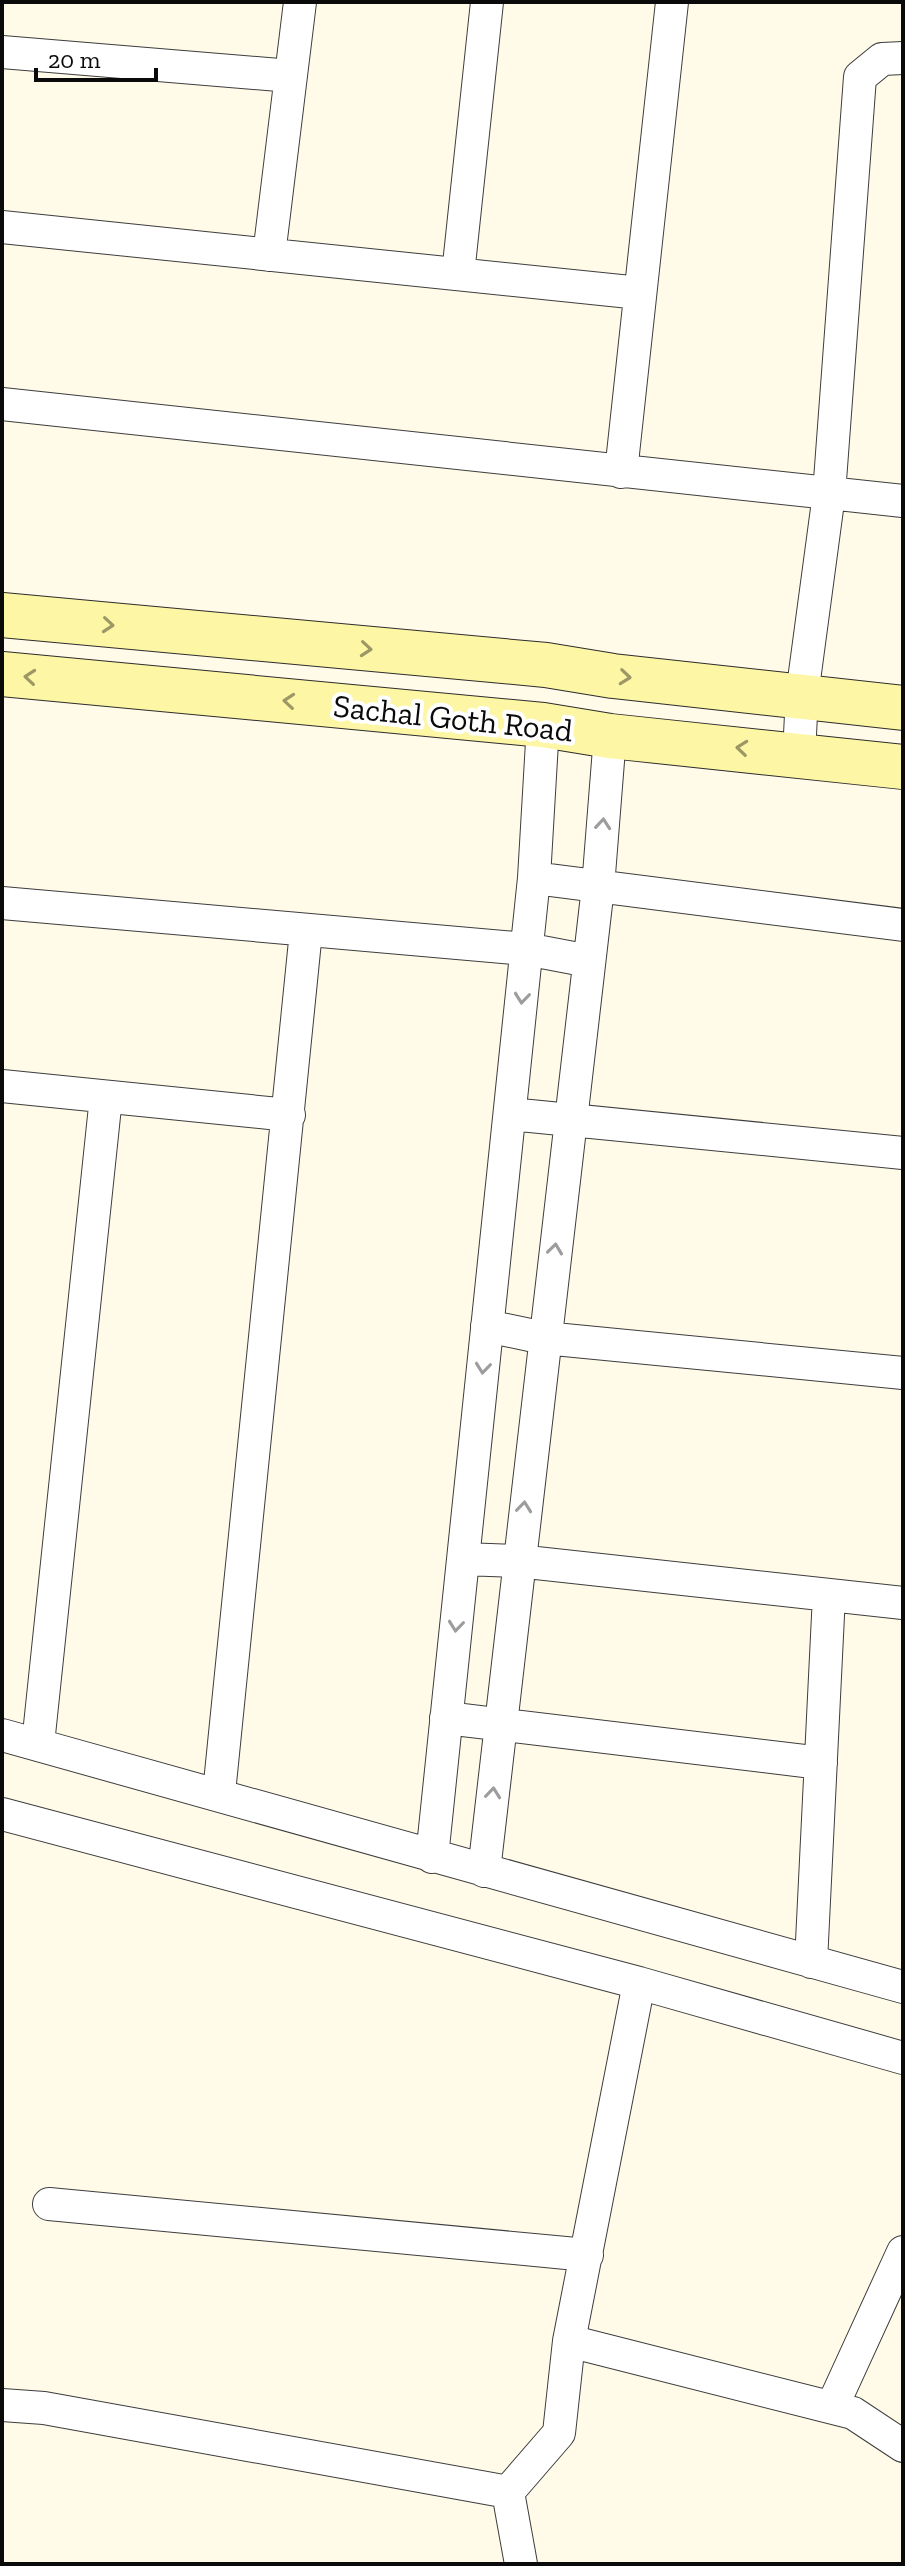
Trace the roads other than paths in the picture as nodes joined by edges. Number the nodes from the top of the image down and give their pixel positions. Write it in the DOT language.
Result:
graph roads {
  1 [pos="300,2"];
  2 [pos="487,2"];
  3 [pos="672,2"];
  4 [pos="2,52"];
  5 [pos="903,58"];
  6 [pos="291,76"];
  7 [pos="2,227"];
  8 [pos="269,255"];
  9 [pos="458,274"];
  10 [pos="640,293"];
  11 [pos="2,404"];
  12 [pos="621,472"];
  13 [pos="829,494"];
  14 [pos="903,501"];
  15 [pos="2,615"];
  16 [pos="2,674"];
  17 [pos="802,695"];
  18 [pos="903,708"];
  19 [pos="543,725"];
  20 [pos="610,736"];
  21 [pos="799,754"];
  22 [pos="903,767"];
  23 [pos="534,878"];
  24 [pos="598,887"];
  25 [pos="2,903"];
  26 [pos="903,925"];
  27 [pos="306,931"];
  28 [pos="526,949"];
  29 [pos="589,961"];
  30 [pos="2,1086"];
  31 [pos="106,1097"];
  32 [pos="510,1114"];
  33 [pos="289,1115"];
  34 [pos="570,1119"];
  35 [pos="903,1153"];
  36 [pos="487,1326"];
  37 [pos="544,1338"];
  38 [pos="903,1373"];
  39 [pos="463,1559"];
  40 [pos="518,1561"];
  41 [pos="829,1595"];
  42 [pos="903,1603"];
  43 [pos="446,1718"];
  44 [pos="500,1727"];
  45 [pos="2,1735"];
  46 [pos="38,1744"];
  47 [pos="821,1763"];
  48 [pos="219,1793"];
  49 [pos="2,1814"];
  50 [pos="432,1857"];
  51 [pos="484,1871"];
  52 [pos="811,1962"];
  53 [pos="639,1983"];
  54 [pos="903,1987"];
  55 [pos="903,2058"];
  56 [pos="49,2204"];
  57 [pos="903,2252"];
  58 [pos="587,2255"];
  59 [pos="569,2341"];
  60 [pos="2,2405"];
  61 [pos="832,2407"];
  62 [pos="903,2446"];
  63 [pos="508,2492"];
  64 [pos="521,2564"];
  1 -- 6 [label="street"];
  2 -- 9 [label="street"];
  3 -- 10 [label="street"];
  4 -- 6 [label="street"];
  5 -- 13 [label="street"];
  6 -- 8 [label="street"];
  7 -- 8 [label="street"];
  8 -- 9 [label="street"];
  9 -- 10 [label="street"];
  10 -- 12 [label="street"];
  11 -- 12 [label="street"];
  12 -- 13 [label="street"];
  13 -- 14 [label="street"];
  13 -- 17 [label="street"];
  15 -- 17 [label="street, Sachal Goth Road, one-way"];
  19 -- 16 [label="street, Sachal Goth Road, one-way"];
  17 -- 18 [label="street, Sachal Goth Road"];
  17 -- 21 [label="street"];
  19 -- 20 [label="street, Sachal Goth Road"];
  19 -- 23 [label="street"];
  21 -- 20 [label="street, Sachal Goth Road, one-way"];
  24 -- 20 [label="street, one-way"];
  21 -- 22 [label="street, Sachal Goth Road"];
  23 -- 24 [label="street"];
  23 -- 28 [label="street"];
  24 -- 26 [label="street"];
  24 -- 29 [label="street"];
  25 -- 27 [label="street"];
  27 -- 28 [label="street"];
  27 -- 33 [label="street"];
  28 -- 29 [label="street"];
  28 -- 32 [label="street, one-way"];
  29 -- 34 [label="street"];
  30 -- 31 [label="street"];
  31 -- 33 [label="street"];
  31 -- 46 [label="street"];
  32 -- 34 [label="street"];
  32 -- 36 [label="street"];
  33 -- 48 [label="street"];
  34 -- 35 [label="street"];
  37 -- 34 [label="street, one-way"];
  36 -- 37 [label="street"];
  36 -- 39 [label="street, one-way"];
  37 -- 38 [label="street"];
  40 -- 37 [label="street, one-way"];
  39 -- 40 [label="street"];
  39 -- 43 [label="street, one-way"];
  40 -- 41 [label="street"];
  40 -- 44 [label="street"];
  41 -- 42 [label="street"];
  41 -- 47 [label="street"];
  43 -- 44 [label="street"];
  43 -- 50 [label="street"];
  44 -- 47 [label="street"];
  51 -- 44 [label="street, one-way"];
  45 -- 46 [label="street"];
  46 -- 48 [label="street"];
  47 -- 52 [label="street"];
  48 -- 50 [label="street"];
  49 -- 53 [label="street"];
  50 -- 51 [label="street"];
  51 -- 52 [label="street"];
  52 -- 54 [label="street"];
  53 -- 55 [label="street"];
  53 -- 58 [label="street"];
  56 -- 58 [label="street"];
  57 -- 61 [label="street"];
  58 -- 59 [label="street"];
  59 -- 61 [label="street"];
  59 -- 63 [label="street"];
  60 -- 63 [label="street"];
  61 -- 62 [label="street"];
  63 -- 64 [label="street"];
}
